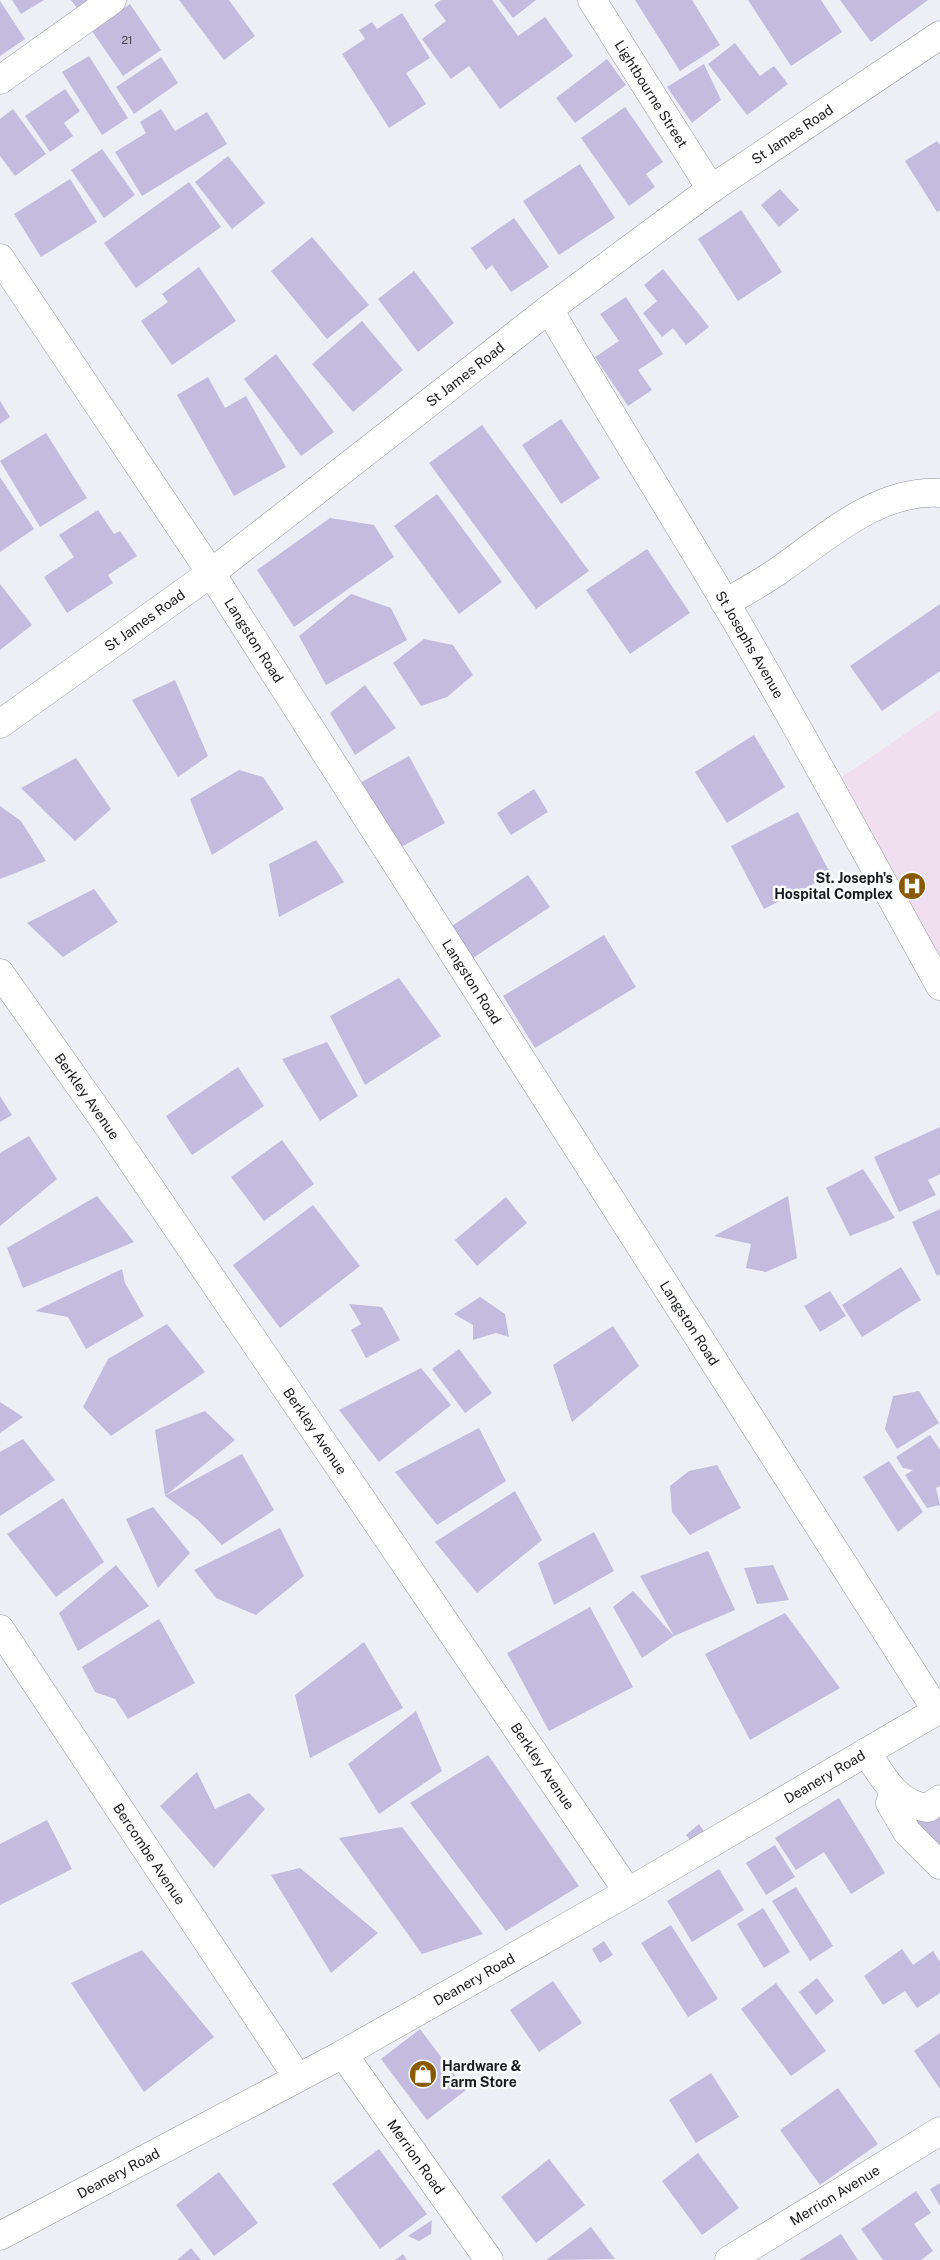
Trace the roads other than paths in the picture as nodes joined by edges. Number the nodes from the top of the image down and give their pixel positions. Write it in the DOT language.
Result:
graph roads {
  1 [pos="112,0"];
  2 [pos="592,0"];
  3 [pos="940,35"];
  4 [pos="0,80"];
  5 [pos="711,189"];
  6 [pos="0,258"];
  7 [pos="550,309"];
  8 [pos="940,493"];
  9 [pos="211,573"];
  10 [pos="725,603"];
  11 [pos="0,724"];
  12 [pos="0,973"];
  13 [pos="940,986"];
  14 [pos="0,1630"];
  15 [pos="938,1710"];
  16 [pos="866,1752"];
  17 [pos="894,1792"];
  18 [pos="940,1799"];
  19 [pos="940,1866"];
  20 [pos="628,1892"];
  21 [pos="343,2054"];
  22 [pos="298,2078"];
  23 [pos="940,2130"];
  24 [pos="0,2236"];
  25 [pos="489,2260"];
  26 [pos="729,2260"];
  1 -- 4 [label="street"];
  2 -- 5 [label="street, Lightbourne Street"];
  3 -- 5 [label="street, St James Road"];
  5 -- 7 [label="street, St James Road"];
  6 -- 9 [label="street, Langston Road"];
  7 -- 9 [label="street, St James Road"];
  7 -- 10 [label="street, St Josephs Avenue"];
  8 -- 10 [label="street"];
  9 -- 11 [label="street, St James Road"];
  9 -- 15 [label="street, Langston Road"];
  10 -- 13 [label="street, St Josephs Avenue"];
  12 -- 20 [label="street, Berkley Avenue"];
  14 -- 22 [label="street, Bercombe Avenue"];
  15 -- 16 [label="street, Deanery Road"];
  16 -- 17 [label="street"];
  16 -- 20 [label="street, Deanery Road"];
  17 -- 18 [label="street"];
  17 -- 19 [label="street"];
  20 -- 21 [label="street, Deanery Road"];
  21 -- 22 [label="street, Deanery Road"];
  21 -- 25 [label="street, Merrion Road"];
  22 -- 24 [label="street, Deanery Road"];
  23 -- 26 [label="street, Merrion Avenue"];
}
